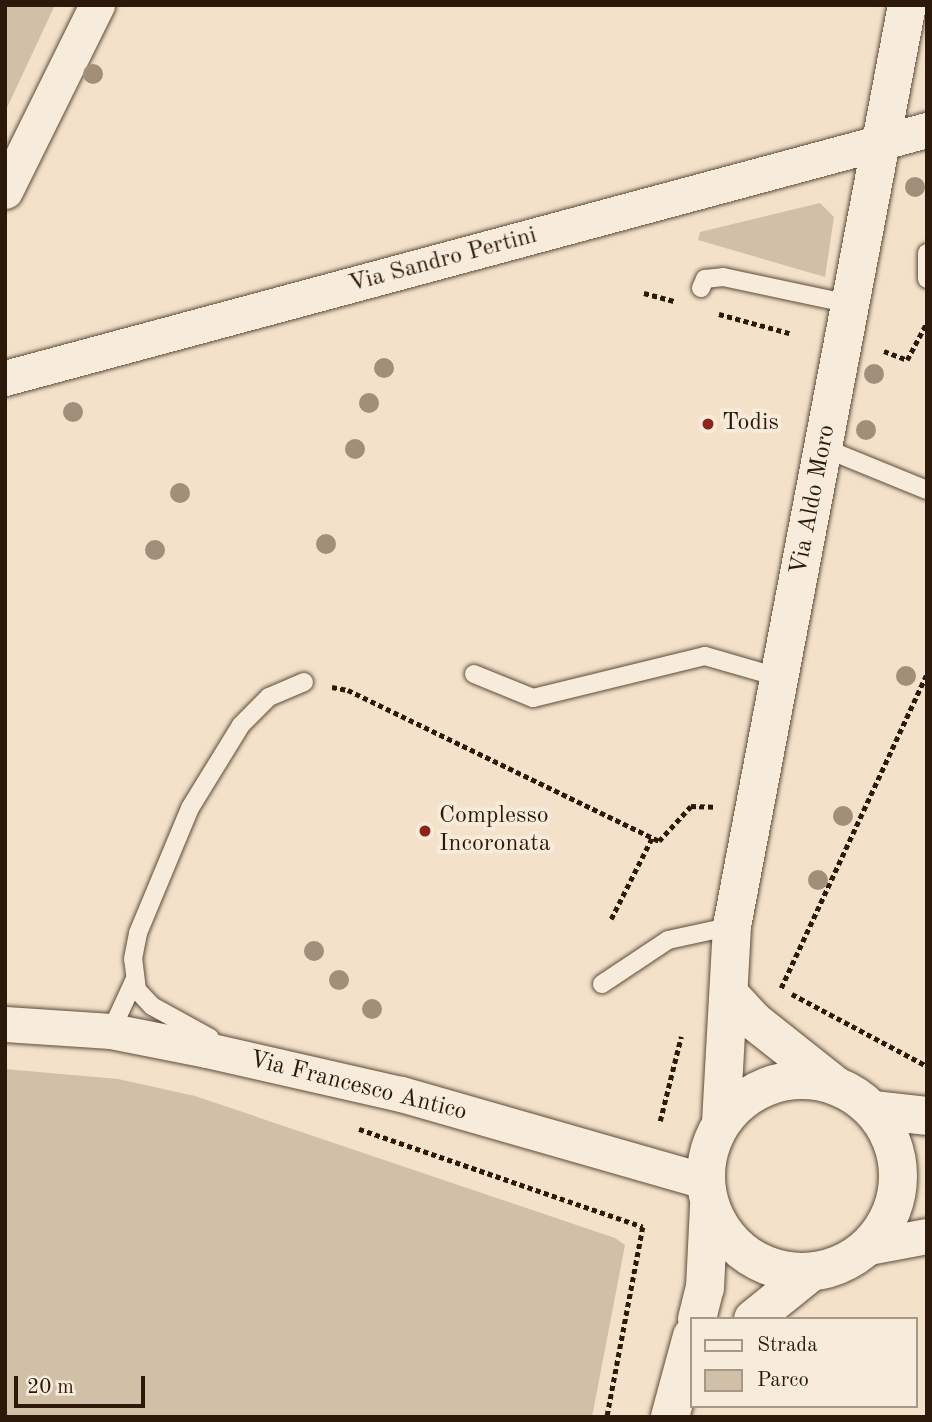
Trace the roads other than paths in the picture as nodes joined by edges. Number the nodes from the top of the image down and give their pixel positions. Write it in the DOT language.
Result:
graph roads {
  1 [pos="97,5"];
  2 [pos="907,5"];
  3 [pos="927,130"];
  4 [pos="880,142"];
  5 [pos="5,191"];
  6 [pos="927,253"];
  7 [pos="927,279"];
  8 [pos="701,288"];
  9 [pos="850,304"];
  10 [pos="5,378"];
  11 [pos="824,448"];
  12 [pos="927,490"];
  13 [pos="474,674"];
  14 [pos="781,678"];
  15 [pos="304,682"];
  16 [pos="732,926"];
  17 [pos="134,981"];
  18 [pos="602,984"];
  19 [pos="732,996"];
  20 [pos="5,1024"];
  21 [pos="111,1031"];
  22 [pos="257,1062"];
  23 [pos="837,1086"];
  24 [pos="873,1110"];
  25 [pos="927,1116"];
  26 [pos="721,1123"];
  27 [pos="912,1170"];
  28 [pos="707,1194"];
  29 [pos="927,1236"];
  30 [pos="868,1247"];
  31 [pos="810,1273"];
  32 [pos="698,1317"];
  33 [pos="755,1317"];
  34 [pos="690,1342"];
  35 [pos="670,1417"];
  1 -- 5 [label="street"];
  2 -- 4 [label="main road, Via Aldo Moro"];
  3 -- 4 [label="street, Via Sandro Pertini"];
  4 -- 9 [label="main road, Via Aldo Moro"];
  4 -- 10 [label="street, Via Sandro Pertini"];
  6 -- 7 [label="lane"];
  8 -- 9 [label="lane"];
  9 -- 11 [label="main road, Via Aldo Moro"];
  11 -- 12 [label="lane"];
  11 -- 14 [label="main road, Via Aldo Moro"];
  13 -- 14 [label="lane"];
  14 -- 16 [label="main road, Via Aldo Moro"];
  15 -- 17 [label="lane"];
  16 -- 18 [label="lane"];
  16 -- 19 [label="main road, Via Aldo Moro"];
  17 -- 21 [label="lane"];
  17 -- 22 [label="lane"];
  19 -- 23 [label="main road"];
  19 -- 26 [label="main road, Via Aldo Moro"];
  20 -- 21 [label="street, Via Francesco Antico"];
  21 -- 22 [label="street, Via Francesco Antico"];
  22 -- 28 [label="street, Via Francesco Antico"];
  23 -- 24 [label="main road"];
  23 -- 26 [label="main road"];
  24 -- 25 [label="main road"];
  24 -- 27 [label="main road"];
  26 -- 28 [label="main road"];
  27 -- 30 [label="main road"];
  28 -- 31 [label="main road"];
  28 -- 32 [label="main road"];
  29 -- 30 [label="street"];
  30 -- 31 [label="main road"];
  31 -- 33 [label="main road"];
  34 -- 35 [label="main road"];
}
